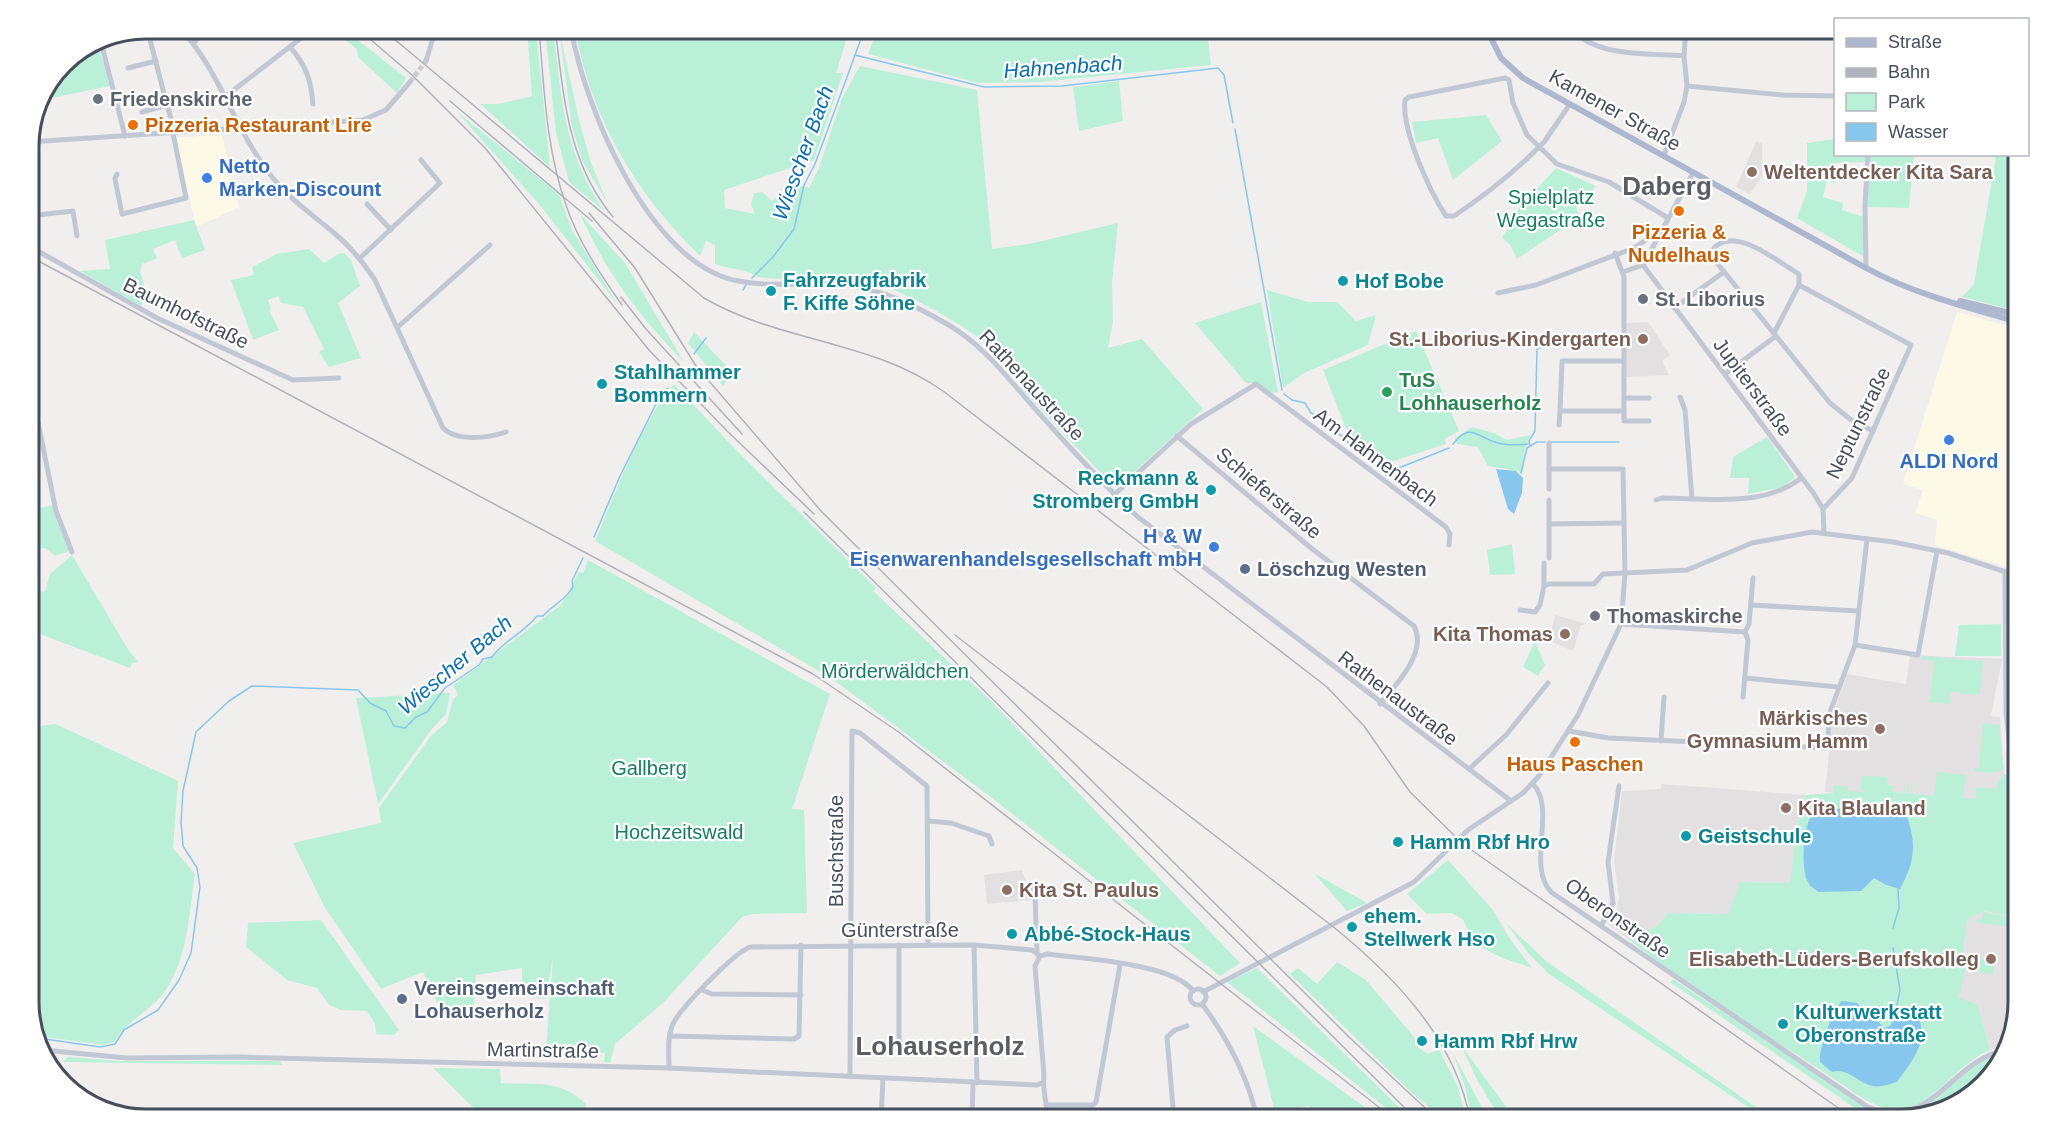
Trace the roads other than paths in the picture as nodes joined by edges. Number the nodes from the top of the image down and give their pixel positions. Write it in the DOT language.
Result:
graph roads {
  1 [pos="150,39"];
  2 [pos="190,39"];
  3 [pos="197,39"];
  4 [pos="300,39"];
  5 [pos="433,39"];
  6 [pos="573,39"];
  7 [pos="1492,39"];
  8 [pos="1583,39"];
  9 [pos="1685,39"];
  10 [pos="194,43"];
  11 [pos="290,47"];
  12 [pos="103,48"];
  13 [pos="1684,56"];
  14 [pos="156,61"];
  15 [pos="426,62"];
  16 [pos="128,68"];
  17 [pos="410,82"];
  18 [pos="1687,86"];
  19 [pos="226,96"];
  20 [pos="1834,96"];
  21 [pos="313,104"];
  22 [pos="1570,104"];
  23 [pos="167,105"];
  24 [pos="142,112"];
  25 [pos="172,122"];
  26 [pos="244,130"];
  27 [pos="173,133"];
  28 [pos="125,136"];
  29 [pos="39,141"];
  30 [pos="1539,147"];
  31 [pos="1664,155"];
  32 [pos="1868,156"];
  33 [pos="421,160"];
  34 [pos="1693,173"];
  35 [pos="117,174"];
  36 [pos="367,204"];
  37 [pos="39,215"];
  38 [pos="1668,218"];
  39 [pos="391,230"];
  40 [pos="1661,230"];
  41 [pos="77,236"];
  42 [pos="490,245"];
  43 [pos="1634,248"];
  44 [pos="39,252"];
  45 [pos="1615,253"];
  46 [pos="360,258"];
  47 [pos="1643,265"];
  48 [pos="1866,268"];
  49 [pos="1623,272"];
  50 [pos="1724,272"];
  51 [pos="1799,285"];
  52 [pos="1498,293"];
  53 [pos="1939,299"];
  54 [pos="1674,308"];
  55 [pos="2008,313"];
  56 [pos="2008,319"];
  57 [pos="399,326"];
  58 [pos="1775,335"];
  59 [pos="1624,361"];
  60 [pos="1725,374"];
  61 [pos="339,378"];
  62 [pos="1680,397"];
  63 [pos="1624,398"];
  64 [pos="1649,398"];
  65 [pos="1560,411"];
  66 [pos="1624,411"];
  67 [pos="1649,421"];
  68 [pos="1559,425"];
  69 [pos="1873,431"];
  70 [pos="506,432"];
  71 [pos="39,435"];
  72 [pos="1177,436"];
  73 [pos="1549,443"];
  74 [pos="1549,470"];
  75 [pos="1801,478"];
  76 [pos="1549,489"];
  77 [pos="1114,495"];
  78 [pos="1692,499"];
  79 [pos="1549,500"];
  80 [pos="1656,500"];
  81 [pos="1823,508"];
  82 [pos="1624,523"];
  83 [pos="1549,524"];
  84 [pos="1824,532"];
  85 [pos="1867,538"];
  86 [pos="1449,546"];
  87 [pos="1937,551"];
  88 [pos="72,552"];
  89 [pos="1549,558"];
  90 [pos="1544,563"];
  91 [pos="2004,571"];
  92 [pos="2008,572"];
  93 [pos="1625,574"];
  94 [pos="1753,578"];
  95 [pos="1544,586"];
  96 [pos="1751,604"];
  97 [pos="1520,610"];
  98 [pos="1858,611"];
  99 [pos="1621,624"];
  100 [pos="1744,632"];
  101 [pos="1855,645"];
  102 [pos="1745,678"];
  103 [pos="1548,683"];
  104 [pos="1838,687"];
  105 [pos="1664,697"];
  106 [pos="1743,697"];
  107 [pos="1380,704"];
  108 [pos="2007,719"];
  109 [pos="2008,726"];
  110 [pos="1569,731"];
  111 [pos="1661,741"];
  112 [pos="1469,769"];
  113 [pos="1533,784"];
  114 [pos="1619,786"];
  115 [pos="1511,801"];
  116 [pos="928,821"];
  117 [pos="992,844"];
  118 [pos="1031,883"];
  119 [pos="1601,926"];
  120 [pos="801,945"];
  121 [pos="851,945"];
  122 [pos="899,945"];
  123 [pos="928,945"];
  124 [pos="974,945"];
  125 [pos="1039,954"];
  126 [pos="1120,965"];
  127 [pos="702,990"];
  128 [pos="1193,991"];
  129 [pos="1203,992"];
  130 [pos="801,995"];
  131 [pos="1202,1004"];
  132 [pos="1187,1026"];
  133 [pos="670,1036"];
  134 [pos="902,1045"];
  135 [pos="51,1051"];
  136 [pos="1995,1054"];
  137 [pos="669,1068"];
  138 [pos="850,1076"];
  139 [pos="883,1078"];
  140 [pos="975,1083"];
  141 [pos="1042,1083"];
  142 [pos="1047,1105"];
  143 [pos="1924,1106"];
  144 [pos="881,1109"];
  145 [pos="973,1109"];
  146 [pos="1047,1109"];
  147 [pos="1173,1109"];
  148 [pos="1254,1109"];
  149 [pos="1878,1109"];
  1 -- 14 [label="street"];
  2 -- 10 [label="street"];
  3 -- 10 [label="street"];
  4 -- 11 [label="street"];
  5 -- 15 [label="street"];
  6 -- 77 [label="street, Rathenaustraße"];
  7 -- 22 [label="main road, Kamener Straße"];
  8 -- 13 [label="street"];
  9 -- 13 [label="street"];
  10 -- 19 [label="street"];
  11 -- 19 [label="street"];
  11 -- 21 [label="street"];
  12 -- 28 [label="street"];
  13 -- 18 [label="street"];
  14 -- 16 [label="street"];
  14 -- 23 [label="street"];
  17 -- 26 [label="street"];
  18 -- 20 [label="street"];
  18 -- 31 [label="street"];
  19 -- 26 [label="street"];
  22 -- 30 [label="street"];
  22 -- 31 [label="main road, Kamener Straße"];
  23 -- 24 [label="street"];
  23 -- 25 [label="street"];
  26 -- 27 [label="street"];
  26 -- 46 [label="street"];
  27 -- 28 [label="street"];
  27 -- 35 [label="street"];
  28 -- 29 [label="street"];
  30 -- 30 [label="street"];
  30 -- 38 [label="street"];
  31 -- 34 [label="main road, Kamener Straße"];
  32 -- 48 [label="street"];
  33 -- 39 [label="street"];
  34 -- 38 [label="street"];
  34 -- 48 [label="main road, Kamener Straße"];
  36 -- 39 [label="street"];
  37 -- 41 [label="street"];
  38 -- 40 [label="street"];
  39 -- 46 [label="street"];
  40 -- 43 [label="street"];
  40 -- 47 [label="street"];
  42 -- 57 [label="street"];
  43 -- 45 [label="street"];
  43 -- 47 [label="street, Jupiterstraße"];
  44 -- 61 [label="street, Baumhofstraße"];
  45 -- 49 [label="street"];
  45 -- 52 [label="street"];
  46 -- 57 [label="street"];
  47 -- 49 [label="street"];
  47 -- 54 [label="street, Jupiterstraße"];
  48 -- 53 [label="main road, Kamener Straße"];
  49 -- 59 [label="street"];
  50 -- 51 [label="street"];
  50 -- 54 [label="street"];
  50 -- 58 [label="street"];
  51 -- 58 [label="street"];
  51 -- 69 [label="street, Neptunstraße"];
  53 -- 55 [label="main road, Kamener Straße"];
  53 -- 56 [label="main road, Kamener Straße"];
  54 -- 60 [label="street, Jupiterstraße"];
  57 -- 70 [label="street"];
  58 -- 60 [label="street"];
  58 -- 69 [label="street"];
  59 -- 63 [label="street"];
  59 -- 65 [label="street"];
  60 -- 75 [label="street, Jupiterstraße"];
  62 -- 78 [label="street"];
  63 -- 64 [label="street"];
  63 -- 66 [label="street"];
  65 -- 66 [label="street"];
  65 -- 68 [label="street"];
  66 -- 67 [label="street"];
  69 -- 81 [label="street, Neptunstraße"];
  71 -- 88 [label="street"];
  72 -- 77 [label="street"];
  72 -- 86 [label="street, Am Hahnenbach"];
  72 -- 107 [label="street, Schieferstraße"];
  73 -- 74 [label="street"];
  74 -- 76 [label="street"];
  74 -- 82 [label="street"];
  75 -- 78 [label="street"];
  75 -- 81 [label="street, Jupiterstraße"];
  77 -- 107 [label="street, Rathenaustraße"];
  78 -- 80 [label="street"];
  79 -- 83 [label="street"];
  81 -- 84 [label="street"];
  82 -- 83 [label="street"];
  82 -- 93 [label="street"];
  83 -- 89 [label="street"];
  84 -- 85 [label="street"];
  84 -- 93 [label="street"];
  85 -- 87 [label="street"];
  85 -- 98 [label="street"];
  87 -- 91 [label="street"];
  87 -- 101 [label="street"];
  90 -- 95 [label="street"];
  91 -- 92 [label="street"];
  91 -- 108 [label="street"];
  93 -- 95 [label="street"];
  93 -- 99 [label="street"];
  94 -- 96 [label="street"];
  95 -- 97 [label="street"];
  96 -- 98 [label="street"];
  96 -- 100 [label="street"];
  98 -- 101 [label="street"];
  99 -- 100 [label="street"];
  99 -- 110 [label="street"];
  100 -- 102 [label="street"];
  101 -- 104 [label="street"];
  102 -- 104 [label="street"];
  102 -- 106 [label="street"];
  103 -- 112 [label="street"];
  104 -- 111 [label="street"];
  105 -- 111 [label="street"];
  107 -- 112 [label="street, Rathenaustraße"];
  108 -- 109 [label="street"];
  110 -- 111 [label="street"];
  110 -- 113 [label="street"];
  112 -- 115 [label="street, Rathenaustraße"];
  113 -- 115 [label="street"];
  113 -- 119 [label="street, Oberonstraße"];
  114 -- 119 [label="street"];
  115 -- 129 [label="street"];
  116 -- 117 [label="street"];
  116 -- 121 [label="street, Buschstraße"];
  116 -- 123 [label="street"];
  118 -- 125 [label="street"];
  119 -- 149 [label="street, Oberonstraße"];
  120 -- 121 [label="street, Günterstraße"];
  120 -- 127 [label="street, Günterstraße"];
  120 -- 130 [label="street"];
  121 -- 122 [label="street, Günterstraße"];
  121 -- 138 [label="street, Buschstraße"];
  122 -- 123 [label="street, Günterstraße"];
  122 -- 134 [label="street"];
  123 -- 124 [label="street, Günterstraße"];
  124 -- 125 [label="street, Günterstraße"];
  124 -- 140 [label="street"];
  125 -- 126 [label="street, Günterstraße"];
  125 -- 141 [label="street"];
  126 -- 128 [label="street, Günterstraße"];
  126 -- 142 [label="street"];
  127 -- 130 [label="street"];
  127 -- 133 [label="street, Günterstraße"];
  128 -- 129 [label="street, Günterstraße"];
  128 -- 131 [label="street, Günterstraße"];
  129 -- 131 [label="street"];
  130 -- 133 [label="street"];
  131 -- 148 [label="street"];
  132 -- 147 [label="street"];
  133 -- 137 [label="street, Günterstraße"];
  135 -- 137 [label="street, Martinstraße"];
  136 -- 143 [label="street"];
  137 -- 138 [label="street, Martinstraße"];
  138 -- 139 [label="street, Martinstraße"];
  139 -- 140 [label="street, Martinstraße"];
  139 -- 144 [label="street"];
  140 -- 141 [label="street, Martinstraße"];
  140 -- 145 [label="street"];
  141 -- 142 [label="street"];
  142 -- 146 [label="street"];
}
